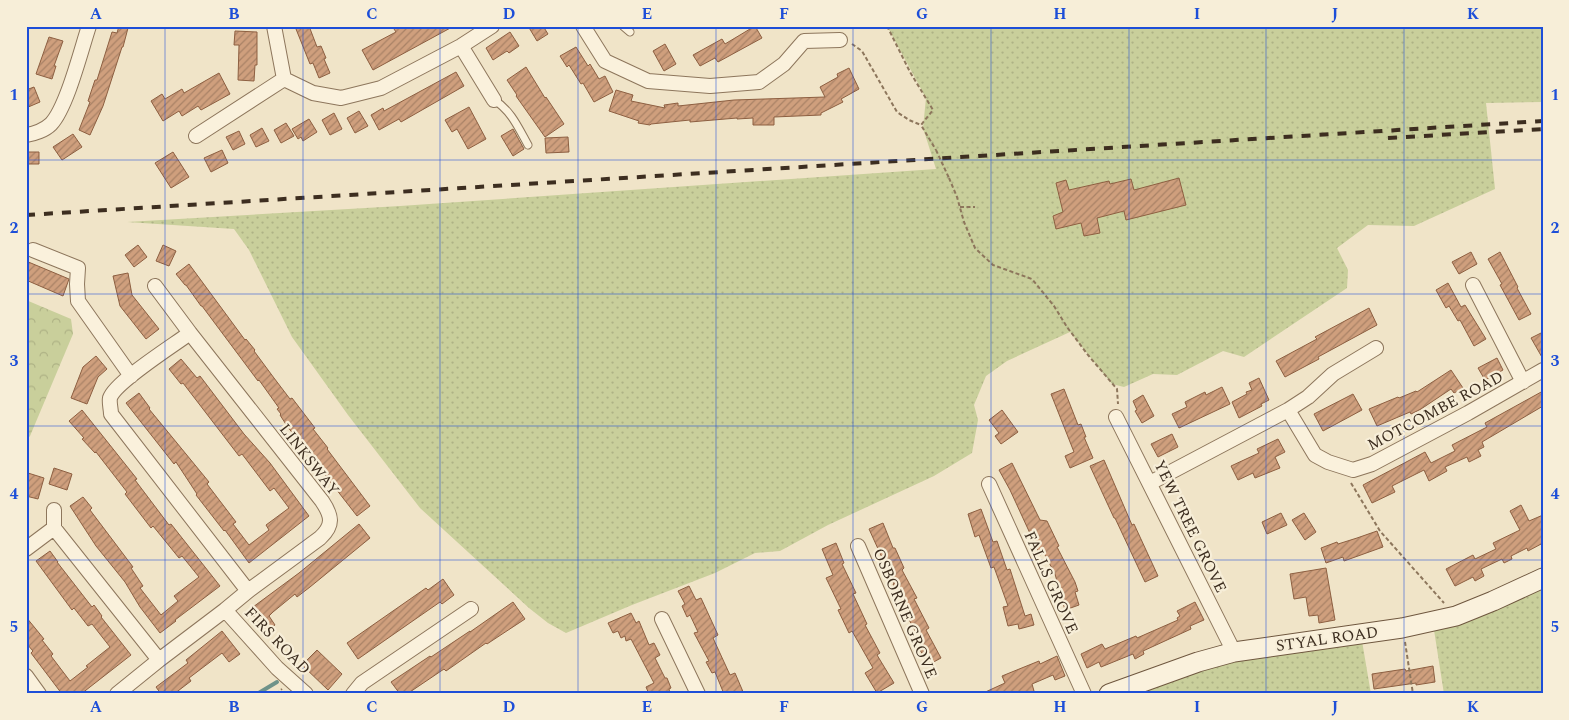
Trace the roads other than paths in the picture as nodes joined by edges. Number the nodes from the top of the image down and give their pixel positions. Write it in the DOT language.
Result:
graph roads {
  1 [pos="89,26"];
  2 [pos="274,26"];
  3 [pos="492,26"];
  4 [pos="584,26"];
  5 [pos="623,26"];
  6 [pos="630,32"];
  7 [pos="840,40"];
  8 [pos="461,46"];
  9 [pos="284,79"];
  10 [pos="494,100"];
  11 [pos="26,135"];
  12 [pos="196,136"];
  13 [pos="528,145"];
  14 [pos="33,250"];
  15 [pos="1473,285"];
  16 [pos="156,286"];
  17 [pos="190,333"];
  18 [pos="1376,348"];
  19 [pos="1543,370"];
  20 [pos="131,376"];
  21 [pos="1523,382"];
  22 [pos="1288,410"];
  23 [pos="1116,417"];
  24 [pos="1150,483"];
  25 [pos="989,484"];
  26 [pos="54,510"];
  27 [pos="54,528"];
  28 [pos="858,546"];
  29 [pos="26,549"];
  30 [pos="1543,578"];
  31 [pos="248,591"];
  32 [pos="471,609"];
  33 [pos="226,610"];
  34 [pos="662,619"];
  35 [pos="1234,652"];
  36 [pos="159,660"];
  37 [pos="26,676"];
  38 [pos="39,694"];
  39 [pos="117,694"];
  40 [pos="306,694"];
  41 [pos="354,694"];
  42 [pos="698,694"];
  43 [pos="922,694"];
  44 [pos="1084,694"];
  45 [pos="1109,694"];
  1 -- 11 [label="street"];
  2 -- 9 [label="street"];
  3 -- 8 [label="street"];
  4 -- 7 [label="street"];
  5 -- 6 [label="lane"];
  8 -- 9 [label="street"];
  8 -- 10 [label="street"];
  9 -- 12 [label="street"];
  10 -- 13 [label="lane"];
  14 -- 20 [label="street"];
  15 -- 21 [label="street"];
  16 -- 17 [label="street, LINKSWAY"];
  17 -- 20 [label="street"];
  17 -- 31 [label="street, LINKSWAY"];
  18 -- 22 [label="street"];
  19 -- 21 [label="street, MOTCOMBE ROAD"];
  20 -- 31 [label="street"];
  21 -- 22 [label="street, MOTCOMBE ROAD"];
  22 -- 24 [label="street"];
  23 -- 24 [label="street, YEW TREE GROVE"];
  24 -- 35 [label="street, YEW TREE GROVE"];
  25 -- 44 [label="street, FALLS GROVE"];
  26 -- 27 [label="street"];
  27 -- 29 [label="street"];
  27 -- 36 [label="street"];
  28 -- 43 [label="street, OSBORNE GROVE"];
  30 -- 35 [label="main road, STYAL ROAD"];
  31 -- 33 [label="street, LINKSWAY"];
  32 -- 41 [label="street"];
  33 -- 36 [label="street, LINKSWAY"];
  33 -- 40 [label="street, FIRS ROAD"];
  34 -- 42 [label="street"];
  35 -- 45 [label="main road, STYAL ROAD"];
  36 -- 39 [label="street, LINKSWAY"];
  37 -- 38 [label="street"];
}
